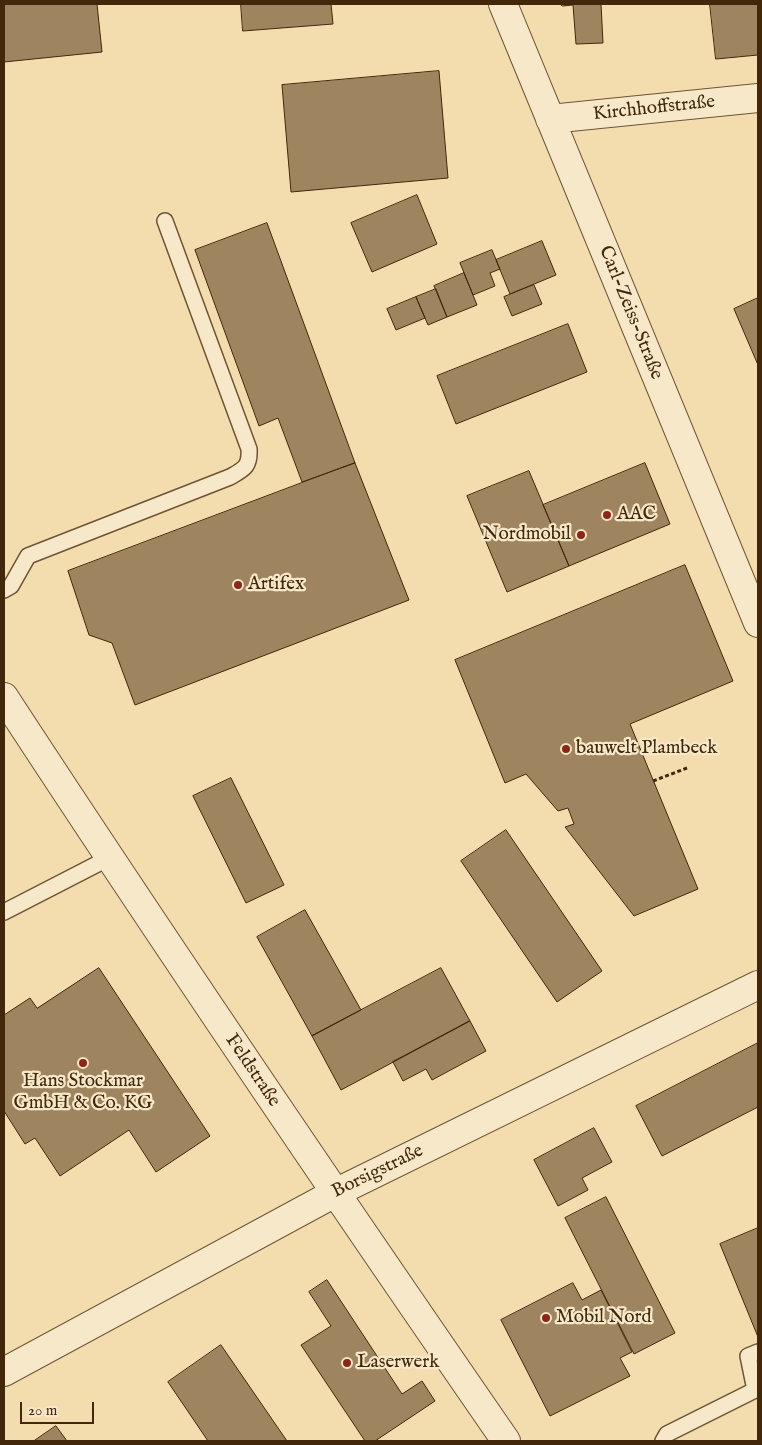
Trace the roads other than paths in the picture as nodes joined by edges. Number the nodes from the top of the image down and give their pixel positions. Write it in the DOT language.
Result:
graph roads {
  1 [pos="503,4"];
  2 [pos="758,98"];
  3 [pos="550,119"];
  4 [pos="166,221"];
  5 [pos="4,590"];
  6 [pos="758,623"];
  7 [pos="4,697"];
  8 [pos="109,858"];
  9 [pos="4,912"];
  10 [pos="758,985"];
  11 [pos="335,1193"];
  12 [pos="758,1352"];
  13 [pos="4,1372"];
  14 [pos="506,1441"];
  15 [pos="663,1441"];
  1 -- 3 [label="street, Carl-Zeiss-Straße"];
  2 -- 3 [label="street, Kirchhoffstraße"];
  3 -- 6 [label="street, Carl-Zeiss-Straße"];
  4 -- 5 [label="lane"];
  7 -- 8 [label="street, Feldstraße"];
  8 -- 9 [label="lane"];
  8 -- 11 [label="street, Feldstraße"];
  10 -- 11 [label="street, Borsigstraße"];
  11 -- 13 [label="street, Borsigstraße"];
  11 -- 14 [label="street, Feldstraße"];
  12 -- 15 [label="lane"];
}
